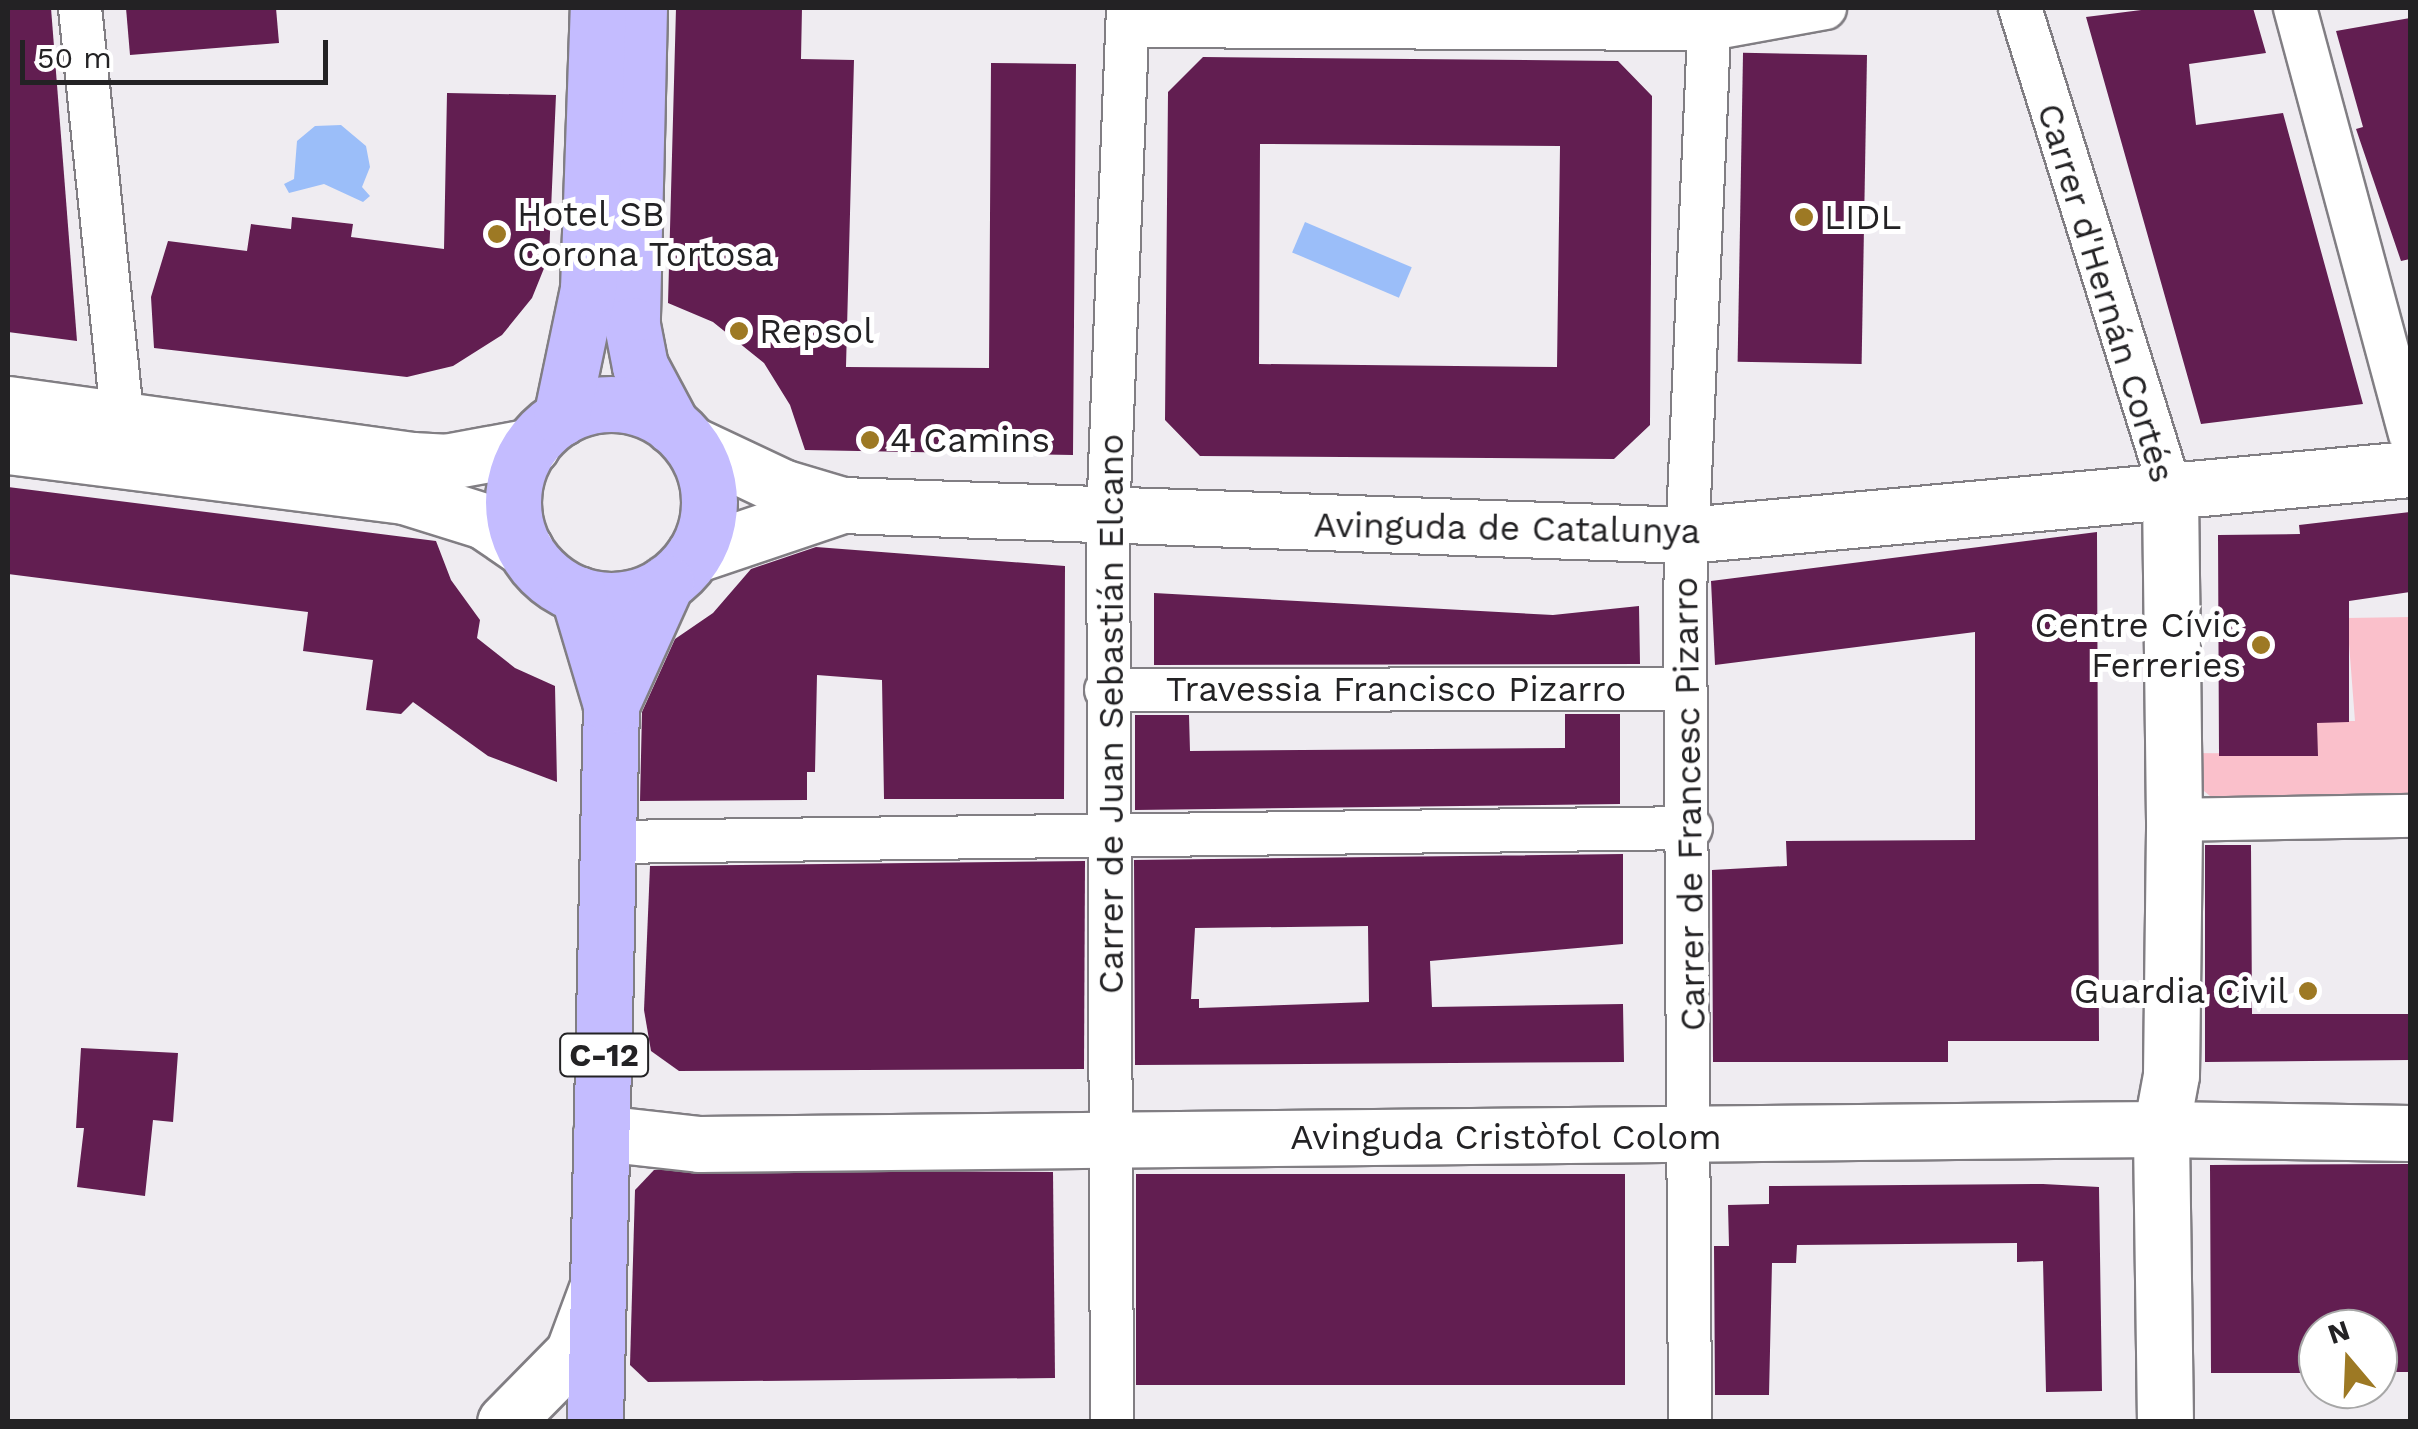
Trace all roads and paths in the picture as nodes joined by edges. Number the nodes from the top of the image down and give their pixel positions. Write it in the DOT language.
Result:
graph roads {
  1 [pos="80,8"];
  2 [pos="598,8"];
  3 [pos="639,8"];
  4 [pos="1825,8"];
  5 [pos="2020,8"];
  6 [pos="2295,8"];
  7 [pos="1128,17"];
  8 [pos="1710,18"];
  9 [pos="8,404"];
  10 [pos="122,416"];
  11 [pos="546,432"];
  12 [pos="2410,434"];
  13 [pos="681,435"];
  14 [pos="8,446"];
  15 [pos="2410,468"];
  16 [pos="2170,488"];
  17 [pos="842,505"];
  18 [pos="1108,519"];
  19 [pos="1687,535"];
  20 [pos="525,549"];
  21 [pos="680,569"];
  22 [pos="578,594"];
  23 [pos="1686,689"];
  24 [pos="1106,690"];
  25 [pos="611,705"];
  26 [pos="2410,816"];
  27 [pos="2174,820"];
  28 [pos="1691,828"];
  29 [pos="1109,832"];
  30 [pos="610,842"];
  31 [pos="2162,1129"];
  32 [pos="601,1133"];
  33 [pos="2410,1133"];
  34 [pos="1693,1134"];
  35 [pos="1112,1138"];
  36 [pos="601,1279"];
  37 [pos="606,1416"];
  38 [pos="505,1422"];
  39 [pos="1112,1422"];
  40 [pos="1690,1422"];
  41 [pos="2164,1422"];
  1 -- 10 [label="street"];
  2 -- 11 [label="main road"];
  3 -- 13 [label="main road, C-12"];
  4 -- 8 [label="street"];
  5 -- 16 [label="street, Carrer d'Hernán Cortés"];
  6 -- 12 [label="street"];
  7 -- 8 [label="street"];
  7 -- 18 [label="street, Carrer de Juan Sebastián Elcano"];
  8 -- 19 [label="street, Carrer de Francesc Pizarro"];
  9 -- 10 [label="street"];
  10 -- 11 [label="street"];
  11 -- 13 [label="main road"];
  11 -- 20 [label="main road"];
  13 -- 17 [label="street"];
  13 -- 21 [label="main road, C-12"];
  14 -- 20 [label="street"];
  15 -- 16 [label="street, Avinguda de Catalunya"];
  16 -- 19 [label="street, Avinguda de Catalunya"];
  16 -- 27 [label="street, Carrer d'Hernán Cortés"];
  17 -- 18 [label="street, Avinguda de Catalunya"];
  17 -- 21 [label="street"];
  18 -- 19 [label="street, Avinguda de Catalunya"];
  18 -- 24 [label="street, Carrer de Juan Sebastián Elcano"];
  19 -- 23 [label="street, Carrer de Francesc Pizarro"];
  20 -- 22 [label="main road"];
  21 -- 22 [label="main road"];
  21 -- 25 [label="main road, C-12"];
  22 -- 25 [label="main road, C-12"];
  23 -- 24 [label="street, Travessia Francisco Pizarro"];
  23 -- 28 [label="street, Carrer de Francesc Pizarro"];
  24 -- 29 [label="street, Carrer de Juan Sebastián Elcano"];
  25 -- 30 [label="main road, C-12"];
  26 -- 27 [label="street"];
  27 -- 31 [label="street, Carrer d'Hernán Cortés"];
  28 -- 29 [label="street"];
  28 -- 34 [label="street, Carrer de Francesc Pizarro"];
  29 -- 30 [label="street"];
  29 -- 35 [label="street, Carrer de Juan Sebastián Elcano"];
  30 -- 32 [label="main road, C-12"];
  31 -- 33 [label="street, Avinguda Cristòfol Colom"];
  31 -- 34 [label="street, Avinguda Cristòfol Colom"];
  31 -- 41 [label="street, Carrer d'Hernán Cortés"];
  32 -- 35 [label="street, Avinguda Cristòfol Colom"];
  32 -- 36 [label="main road, C-12"];
  34 -- 35 [label="street, Avinguda Cristòfol Colom"];
  34 -- 40 [label="street, Carrer de Francesc Pizarro"];
  35 -- 39 [label="street, Carrer de Juan Sebastián Elcano"];
  36 -- 37 [label="main road, C-12"];
  36 -- 38 [label="street"];
}
